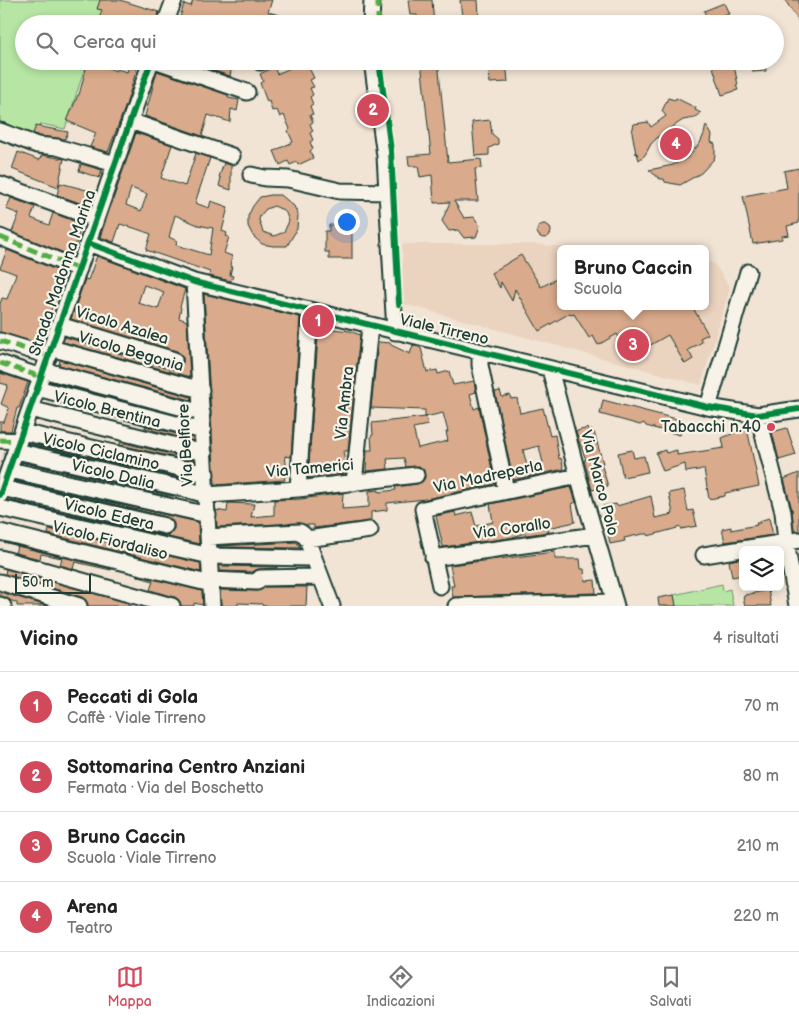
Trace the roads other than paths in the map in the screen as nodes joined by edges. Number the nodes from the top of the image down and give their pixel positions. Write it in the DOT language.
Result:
graph roads {
  1 [pos="174,0"];
  2 [pos="372,0"];
  3 [pos="168,15"];
  4 [pos="371,15"];
  5 [pos="148,70"];
  6 [pos="183,70"];
  7 [pos="372,70"];
  8 [pos="247,92"];
  9 [pos="130,121"];
  10 [pos="0,131"];
  11 [pos="232,156"];
  12 [pos="115,164"];
  13 [pos="251,175"];
  14 [pos="0,184"];
  15 [pos="387,192"];
  16 [pos="96,218"];
  17 [pos="0,237"];
  18 [pos="88,243"];
  19 [pos="79,269"];
  20 [pos="748,272"];
  21 [pos="194,282"];
  22 [pos="310,311"];
  23 [pos="59,325"];
  24 [pos="370,326"];
  25 [pos="395,332"];
  26 [pos="0,341"];
  27 [pos="50,352"];
  28 [pos="480,352"];
  29 [pos="174,360"];
  30 [pos="0,364"];
  31 [pos="550,369"];
  32 [pos="41,378"];
  33 [pos="201,390"];
  34 [pos="708,407"];
  35 [pos="30,409"];
  36 [pos="799,410"];
  37 [pos="202,413"];
  38 [pos="758,415"];
  39 [pos="203,431"];
  40 [pos="0,440"];
  41 [pos="13,453"];
  42 [pos="204,453"];
  43 [pos="206,474"];
  44 [pos="416,475"];
  45 [pos="578,476"];
  46 [pos="354,483"];
  47 [pos="298,489"];
  48 [pos="1,491"];
  49 [pos="506,491"];
  50 [pos="207,495"];
  51 [pos="0,508"];
  52 [pos="208,515"];
  53 [pos="165,526"];
  54 [pos="370,530"];
  55 [pos="0,532"];
  56 [pos="595,535"];
  57 [pos="208,537"];
  58 [pos="307,539"];
  59 [pos="792,541"];
  60 [pos="704,555"];
  61 [pos="210,556"];
  62 [pos="0,558"];
  63 [pos="308,558"];
  64 [pos="434,558"];
  65 [pos="316,578"];
  66 [pos="0,582"];
  67 [pos="211,582"];
  68 [pos="440,586"];
  69 [pos="615,604"];
  70 [pos="80,606"];
  71 [pos="172,606"];
  72 [pos="212,606"];
  73 [pos="332,606"];
  74 [pos="456,606"];
  75 [pos="797,606"];
  1 -- 3 [label="street"];
  2 -- 4 [label="street"];
  5 -- 9 [label="street, Strada Madonna Marina"];
  6 -- 8 [label="street"];
  7 -- 15 [label="street"];
  9 -- 11 [label="street"];
  9 -- 12 [label="street, Strada Madonna Marina"];
  10 -- 12 [label="street"];
  12 -- 16 [label="street, Strada Madonna Marina"];
  13 -- 15 [label="street"];
  14 -- 16 [label="street"];
  15 -- 25 [label="street"];
  16 -- 18 [label="street, Strada Madonna Marina"];
  17 -- 19 [label="street"];
  18 -- 19 [label="street, Strada Madonna Marina"];
  18 -- 21 [label="street, Viale Tirreno"];
  19 -- 23 [label="street, Strada Madonna Marina"];
  20 -- 34 [label="street"];
  21 -- 22 [label="street, Viale Tirreno"];
  21 -- 33 [label="street, Via Belfiore"];
  22 -- 24 [label="street, Viale Tirreno"];
  22 -- 47 [label="street"];
  23 -- 27 [label="street, Strada Madonna Marina"];
  23 -- 29 [label="street, Vicolo Azalea"];
  24 -- 25 [label="street, Viale Tirreno"];
  24 -- 46 [label="street, Via Ambra"];
  25 -- 28 [label="street, Viale Tirreno"];
  26 -- 27 [label="street, Vicolo Begonia"];
  27 -- 32 [label="street, Strada Madonna Marina"];
  27 -- 33 [label="street, Vicolo Begonia"];
  28 -- 31 [label="street, Viale Tirreno"];
  28 -- 49 [label="street"];
  30 -- 32 [label="street"];
  31 -- 34 [label="street, Viale Tirreno"];
  31 -- 45 [label="street, Via Marco Polo"];
  32 -- 35 [label="street, Strada Madonna Marina"];
  32 -- 37 [label="street"];
  32 -- 39 [label="street"];
  33 -- 37 [label="street, Via Belfiore"];
  34 -- 38 [label="street, Viale Tirreno"];
  35 -- 41 [label="street, Strada Madonna Marina"];
  35 -- 42 [label="street, Vicolo Brentina"];
  36 -- 38 [label="street, Viale Tirreno"];
  37 -- 39 [label="street, Via Belfiore"];
  38 -- 59 [label="street"];
  39 -- 42 [label="street, Via Belfiore"];
  40 -- 41 [label="street"];
  41 -- 43 [label="street"];
  41 -- 48 [label="street, Strada Madonna Marina"];
  41 -- 50 [label="street, Vicolo Ciclamino"];
  41 -- 52 [label="street, Vicolo Dalia"];
  42 -- 43 [label="street, Via Belfiore"];
  43 -- 50 [label="street, Via Belfiore"];
  44 -- 46 [label="street, Via Tamerici"];
  45 -- 49 [label="street, Via Madreperla"];
  45 -- 56 [label="street, Via Marco Polo"];
  46 -- 47 [label="street, Via Tamerici"];
  47 -- 50 [label="street, Via Tamerici"];
  48 -- 53 [label="street"];
  49 -- 64 [label="street, Via Madreperla"];
  50 -- 52 [label="street, Via Belfiore"];
  51 -- 61 [label="street, Vicolo Edera"];
  52 -- 57 [label="street, Via Belfiore"];
  54 -- 58 [label="street"];
  55 -- 67 [label="street, Vicolo Fiordaliso"];
  56 -- 64 [label="street, Via Corallo"];
  56 -- 69 [label="street, Via Marco Polo"];
  57 -- 58 [label="street"];
  57 -- 61 [label="street, Via Belfiore"];
  58 -- 73 [label="street"];
  59 -- 60 [label="street"];
  59 -- 75 [label="street"];
  61 -- 63 [label="street, Vicolo Edera"];
  61 -- 67 [label="street, Via Belfiore"];
  62 -- 71 [label="street"];
  64 -- 68 [label="street, Via Madreperla"];
  65 -- 67 [label="street, Vicolo Fiordaliso"];
  66 -- 70 [label="street"];
  67 -- 72 [label="street, Via Belfiore"];
  69 -- 74 [label="street"];
}
